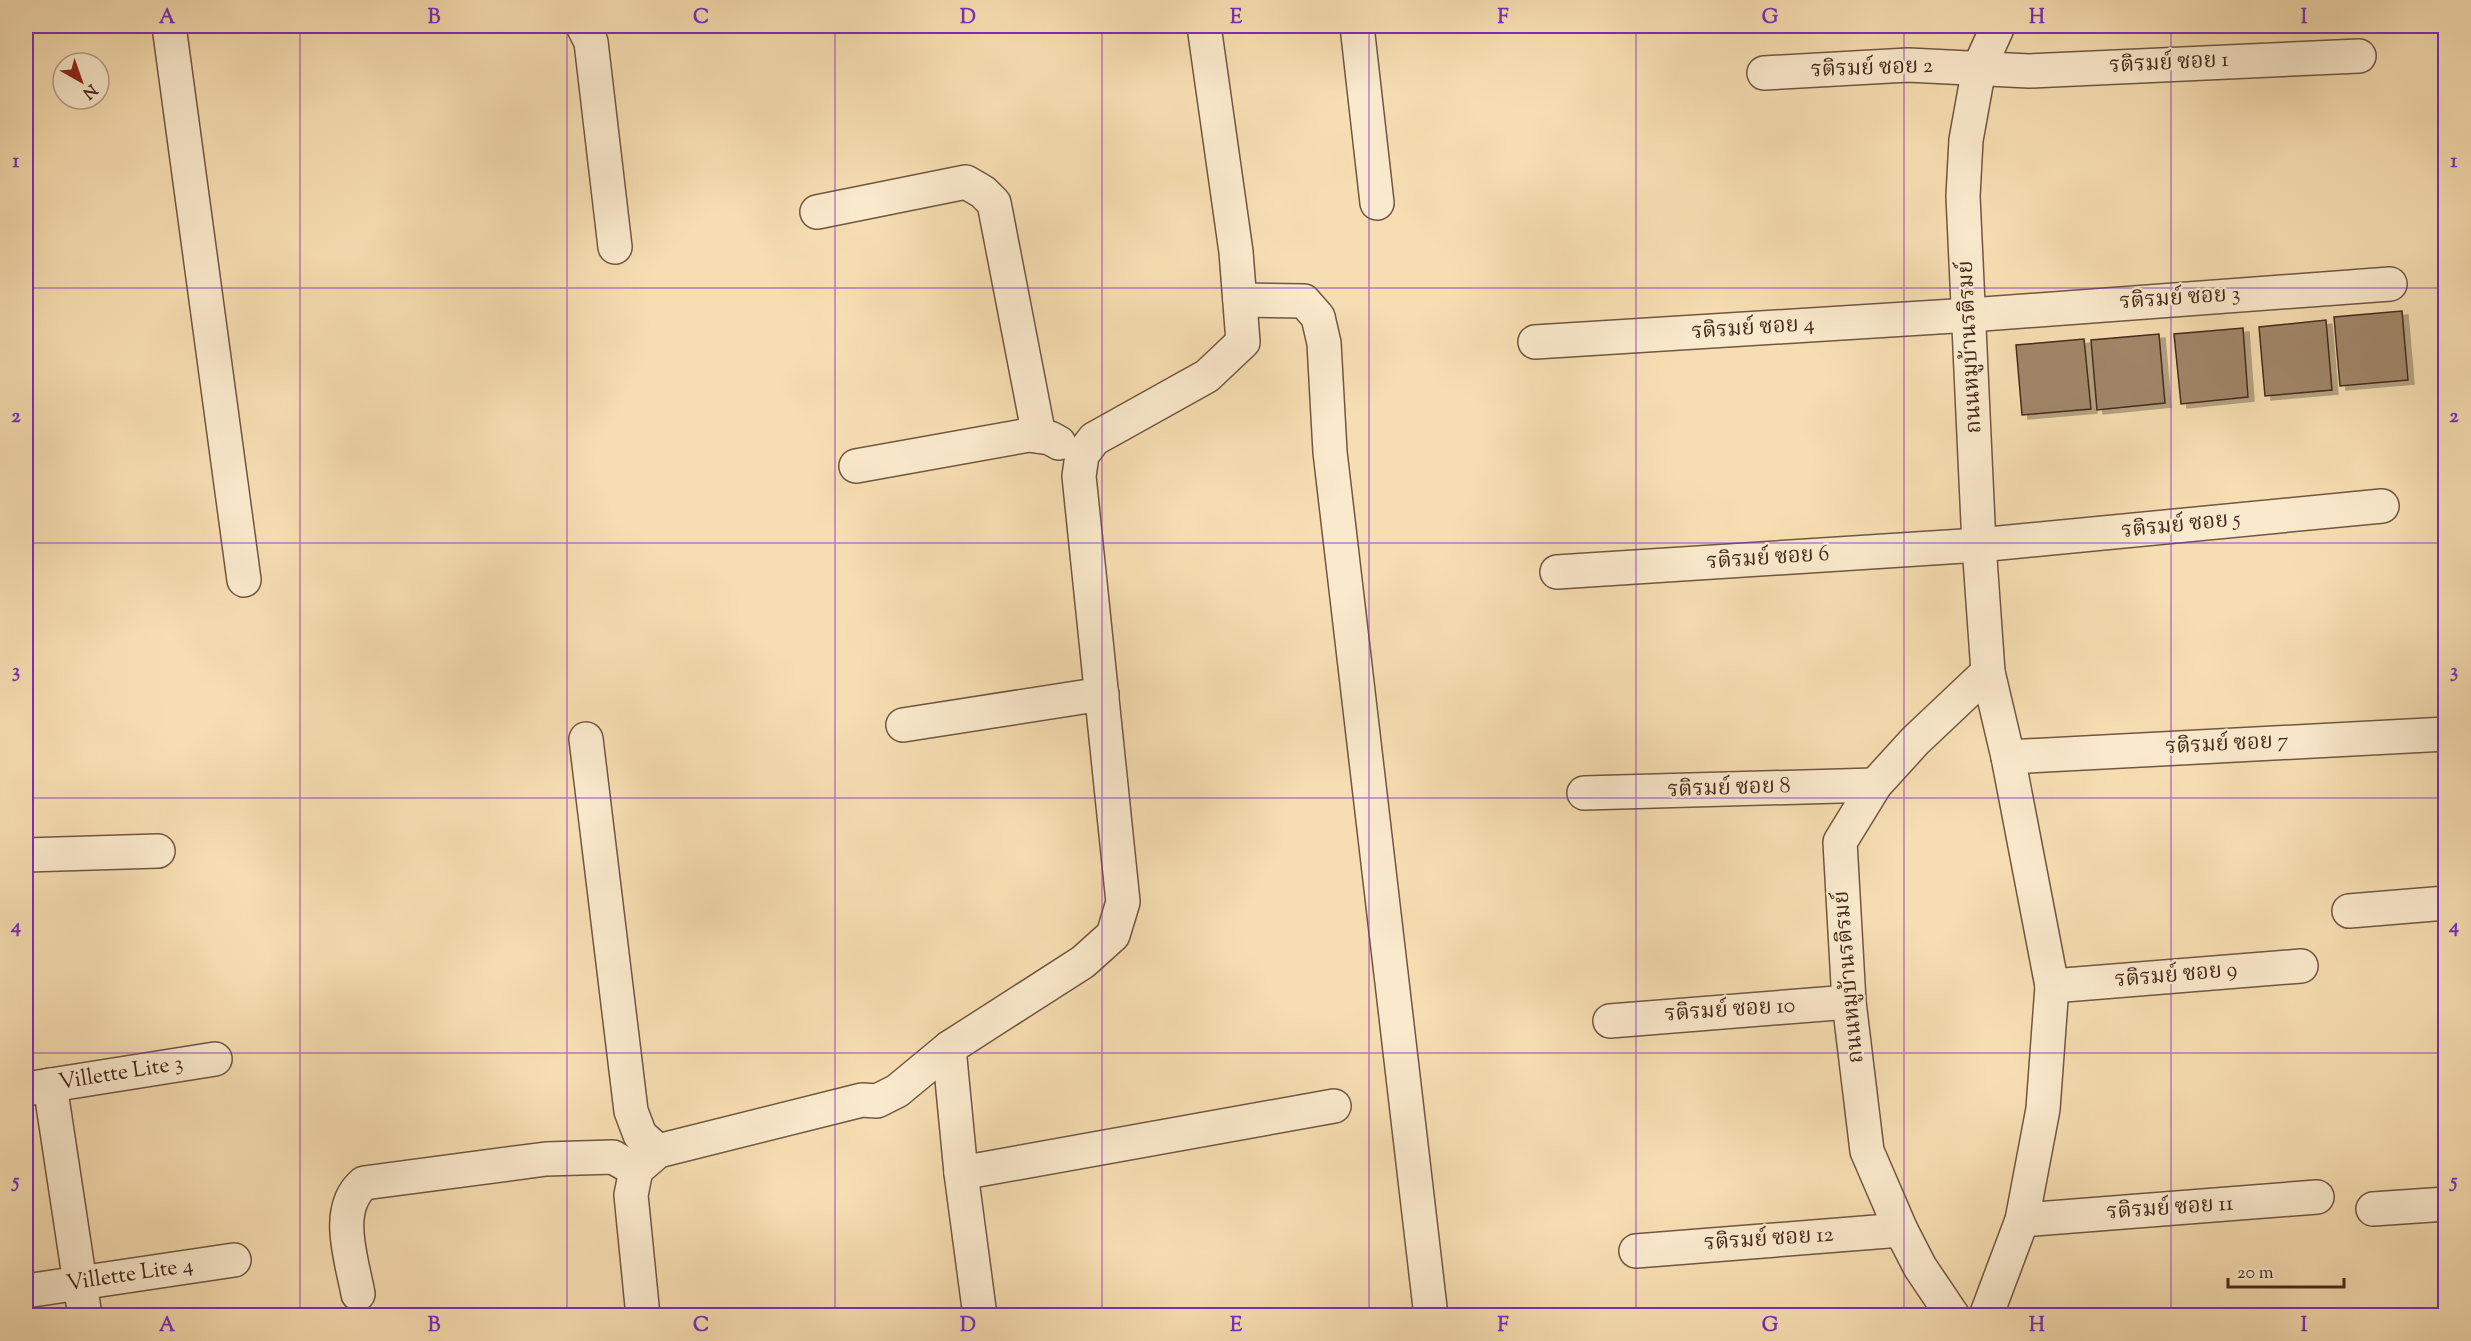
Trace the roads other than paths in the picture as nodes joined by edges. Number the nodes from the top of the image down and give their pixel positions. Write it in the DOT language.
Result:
graph roads {
  1 [pos="169,26"];
  2 [pos="583,26"];
  3 [pos="1204,26"];
  4 [pos="1357,26"];
  5 [pos="1998,26"];
  6 [pos="2359,56"];
  7 [pos="1979,68"];
  8 [pos="1764,73"];
  9 [pos="1377,203"];
  10 [pos="817,212"];
  11 [pos="615,247"];
  12 [pos="2390,284"];
  13 [pos="1240,300"];
  14 [pos="1970,315"];
  15 [pos="1535,342"];
  16 [pos="1039,436"];
  17 [pos="1082,455"];
  18 [pos="856,466"];
  19 [pos="2382,506"];
  20 [pos="1979,545"];
  21 [pos="1557,572"];
  22 [pos="244,580"];
  23 [pos="1988,672"];
  24 [pos="1101,694"];
  25 [pos="903,725"];
  26 [pos="2445,734"];
  27 [pos="586,739"];
  28 [pos="2008,757"];
  29 [pos="1875,785"];
  30 [pos="1584,793"];
  31 [pos="158,851"];
  32 [pos="26,855"];
  33 [pos="2445,903"];
  34 [pos="2349,911"];
  35 [pos="2301,966"];
  36 [pos="2052,986"];
  37 [pos="1849,1002"];
  38 [pos="1610,1021"];
  39 [pos="949,1048"];
  40 [pos="215,1059"];
  41 [pos="38,1087"];
  42 [pos="1334,1106"];
  43 [pos="647,1160"];
  44 [pos="961,1173"];
  45 [pos="2317,1197"];
  46 [pos="2445,1204"];
  47 [pos="2373,1209"];
  48 [pos="2022,1220"];
  49 [pos="1901,1230"];
  50 [pos="1636,1251"];
  51 [pos="234,1260"];
  52 [pos="81,1283"];
  53 [pos="26,1291"];
  54 [pos="358,1294"];
  55 [pos="86,1316"];
  56 [pos="643,1316"];
  57 [pos="981,1316"];
  58 [pos="1431,1316"];
  59 [pos="1953,1316"];
  60 [pos="1986,1316"];
  1 -- 22 [label="street"];
  2 -- 11 [label="street"];
  3 -- 13 [label="street"];
  4 -- 9 [label="street"];
  5 -- 7 [label="street, ถนนหมูบ้านรติรมย์"];
  6 -- 7 [label="street, รติรมย์ ซอย 1"];
  7 -- 8 [label="street, รติรมย์ ซอย 2"];
  7 -- 14 [label="street, ถนนหมูบ้านรติรมย์"];
  10 -- 16 [label="street"];
  12 -- 14 [label="street, รติรมย์ ซอย 3"];
  13 -- 17 [label="street"];
  13 -- 58 [label="street"];
  14 -- 15 [label="street, รติรมย์ ซอย 4"];
  14 -- 20 [label="street, ถนนหมูบ้านรติรมย์"];
  16 -- 17 [label="street"];
  16 -- 18 [label="street"];
  17 -- 24 [label="street"];
  19 -- 20 [label="street, รติรมย์ ซอย 5"];
  20 -- 21 [label="street, รติรมย์ ซอย 6"];
  20 -- 23 [label="street, ถนนหมูบ้านรติรมย์"];
  23 -- 28 [label="street, ถนนหมูบ้านรติรมย์"];
  23 -- 29 [label="street, ถนนหมูบ้านรติรมย์"];
  24 -- 25 [label="street"];
  24 -- 39 [label="street"];
  26 -- 28 [label="street, รติรมย์ ซอย 7"];
  27 -- 43 [label="street"];
  28 -- 36 [label="street, ถนนหมูบ้านรติรมย์"];
  29 -- 30 [label="street, รติรมย์ ซอย 8"];
  29 -- 37 [label="street, ถนนหมูบ้านรติรมย์"];
  31 -- 32 [label="street"];
  33 -- 34 [label="street"];
  35 -- 36 [label="street, รติรมย์ ซอย 9"];
  36 -- 48 [label="street, ถนนหมูบ้านรติรมย์"];
  37 -- 38 [label="street, รติรมย์ ซอย 10"];
  37 -- 49 [label="street, ถนนหมูบ้านรติรมย์"];
  39 -- 43 [label="street"];
  39 -- 44 [label="street"];
  40 -- 41 [label="street, Villette Lite 3"];
  41 -- 52 [label="street"];
  42 -- 44 [label="street"];
  43 -- 54 [label="street"];
  43 -- 56 [label="street"];
  44 -- 57 [label="street"];
  45 -- 48 [label="street, รติรมย์ ซอย 11"];
  46 -- 47 [label="street"];
  48 -- 60 [label="street, ถนนหมูบ้านรติรมย์"];
  49 -- 50 [label="street, รติรมย์ ซอย 12"];
  49 -- 59 [label="street, ถนนหมูบ้านรติรมย์"];
  51 -- 52 [label="street, Villette Lite 4"];
  52 -- 53 [label="street, Villette Lite 4"];
  52 -- 55 [label="street"];
}
